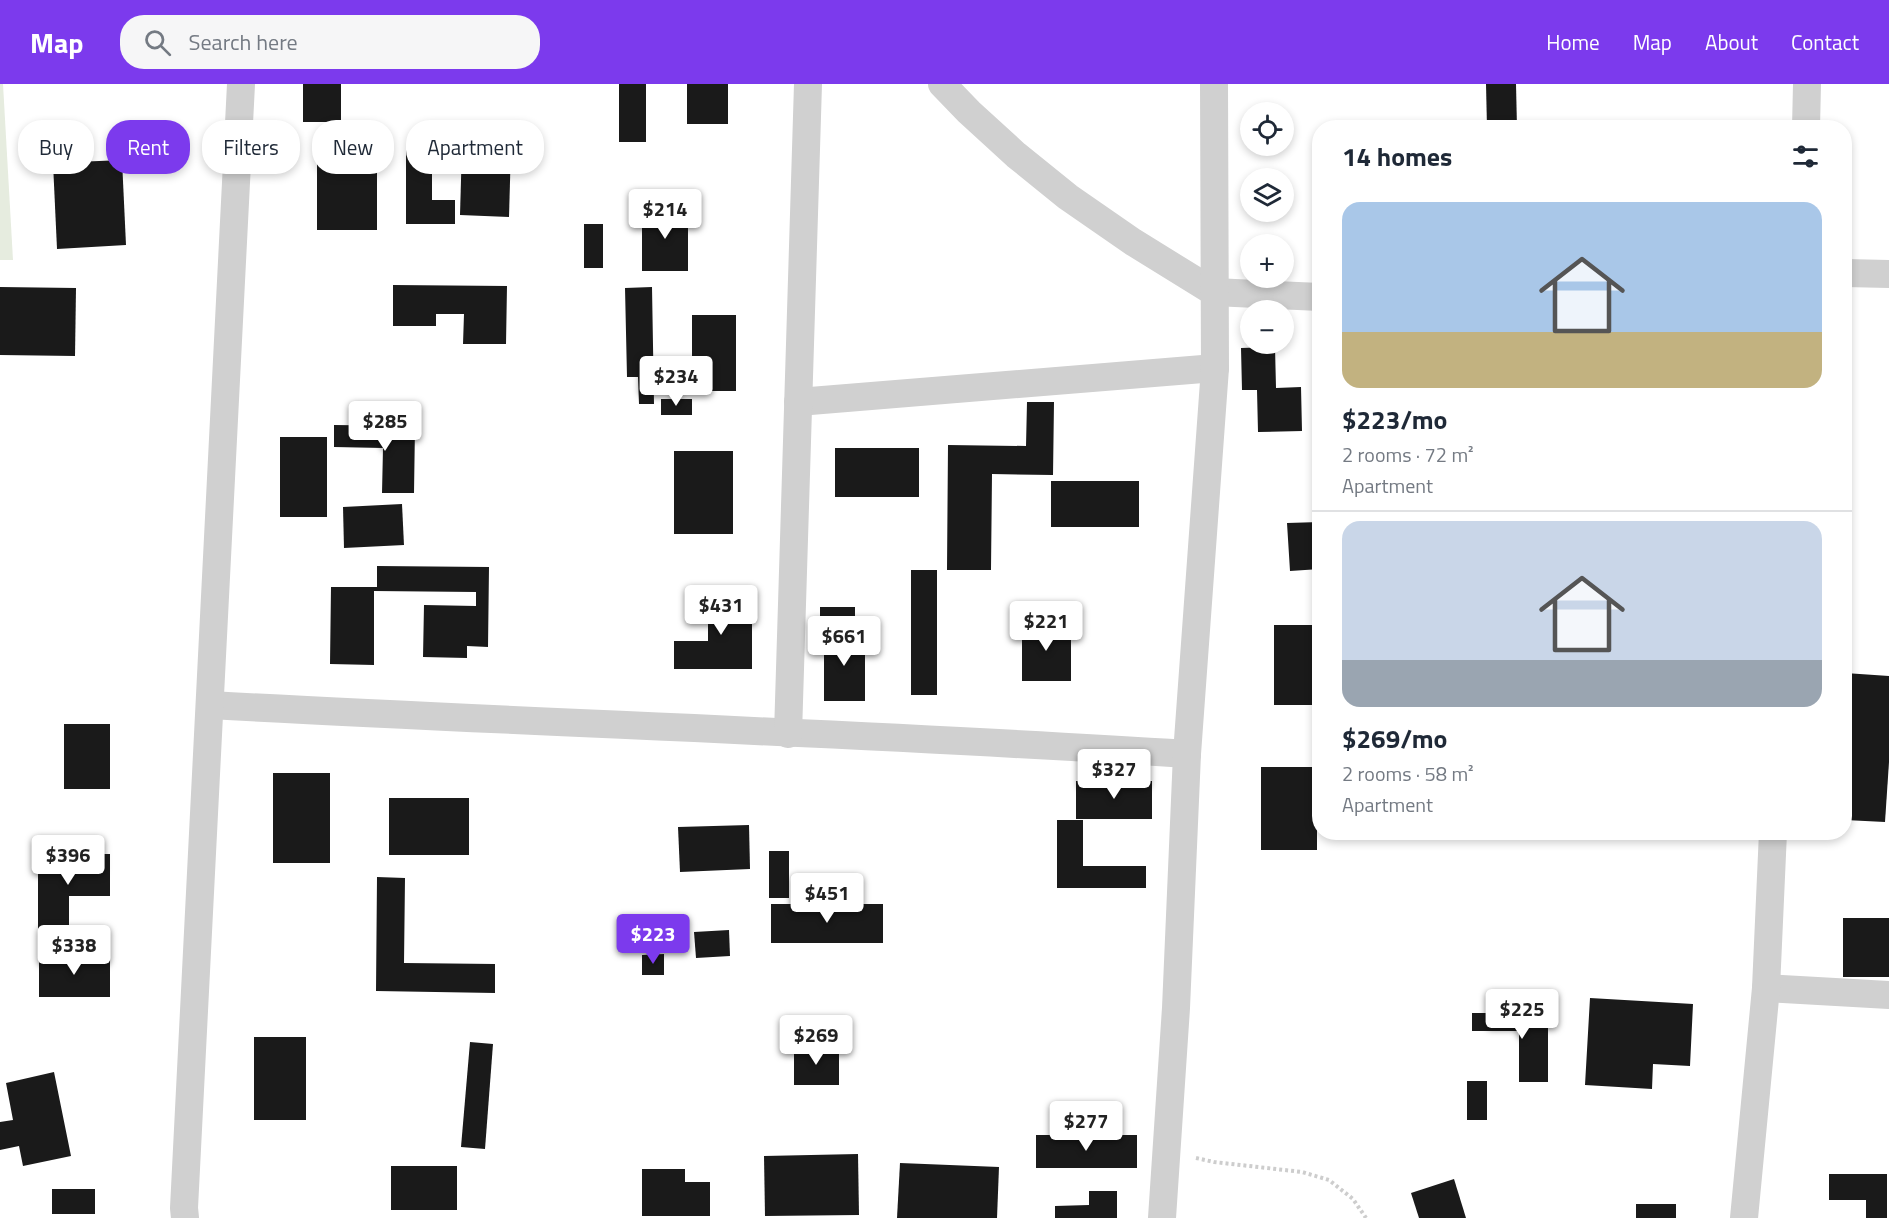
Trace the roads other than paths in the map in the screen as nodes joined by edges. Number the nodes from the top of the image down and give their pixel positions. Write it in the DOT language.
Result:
graph roads {
  1 [pos="241,84"];
  2 [pos="808,84"];
  3 [pos="942,84"];
  4 [pos="1214,84"];
  5 [pos="1808,84"];
  6 [pos="1806,120"];
  7 [pos="1852,273"];
  8 [pos="1889,274"];
  9 [pos="1214,292"];
  10 [pos="1312,297"];
  11 [pos="1215,368"];
  12 [pos="798,402"];
  13 [pos="210,705"];
  14 [pos="788,734"];
  15 [pos="1187,754"];
  16 [pos="1773,840"];
  17 [pos="1766,988"];
  18 [pos="1889,995"];
  19 [pos="185,1218"];
  20 [pos="1162,1218"];
  21 [pos="1744,1218"];
  1 -- 13 [label="street"];
  2 -- 12 [label="street"];
  3 -- 9 [label="street"];
  4 -- 9 [label="street"];
  5 -- 6 [label="street"];
  7 -- 8 [label="street"];
  9 -- 10 [label="street"];
  9 -- 11 [label="street"];
  11 -- 12 [label="street"];
  11 -- 15 [label="street"];
  12 -- 14 [label="street"];
  13 -- 14 [label="street"];
  13 -- 19 [label="street"];
  14 -- 15 [label="street"];
  15 -- 20 [label="street"];
  16 -- 17 [label="street"];
  17 -- 18 [label="street"];
  17 -- 21 [label="street"];
}
